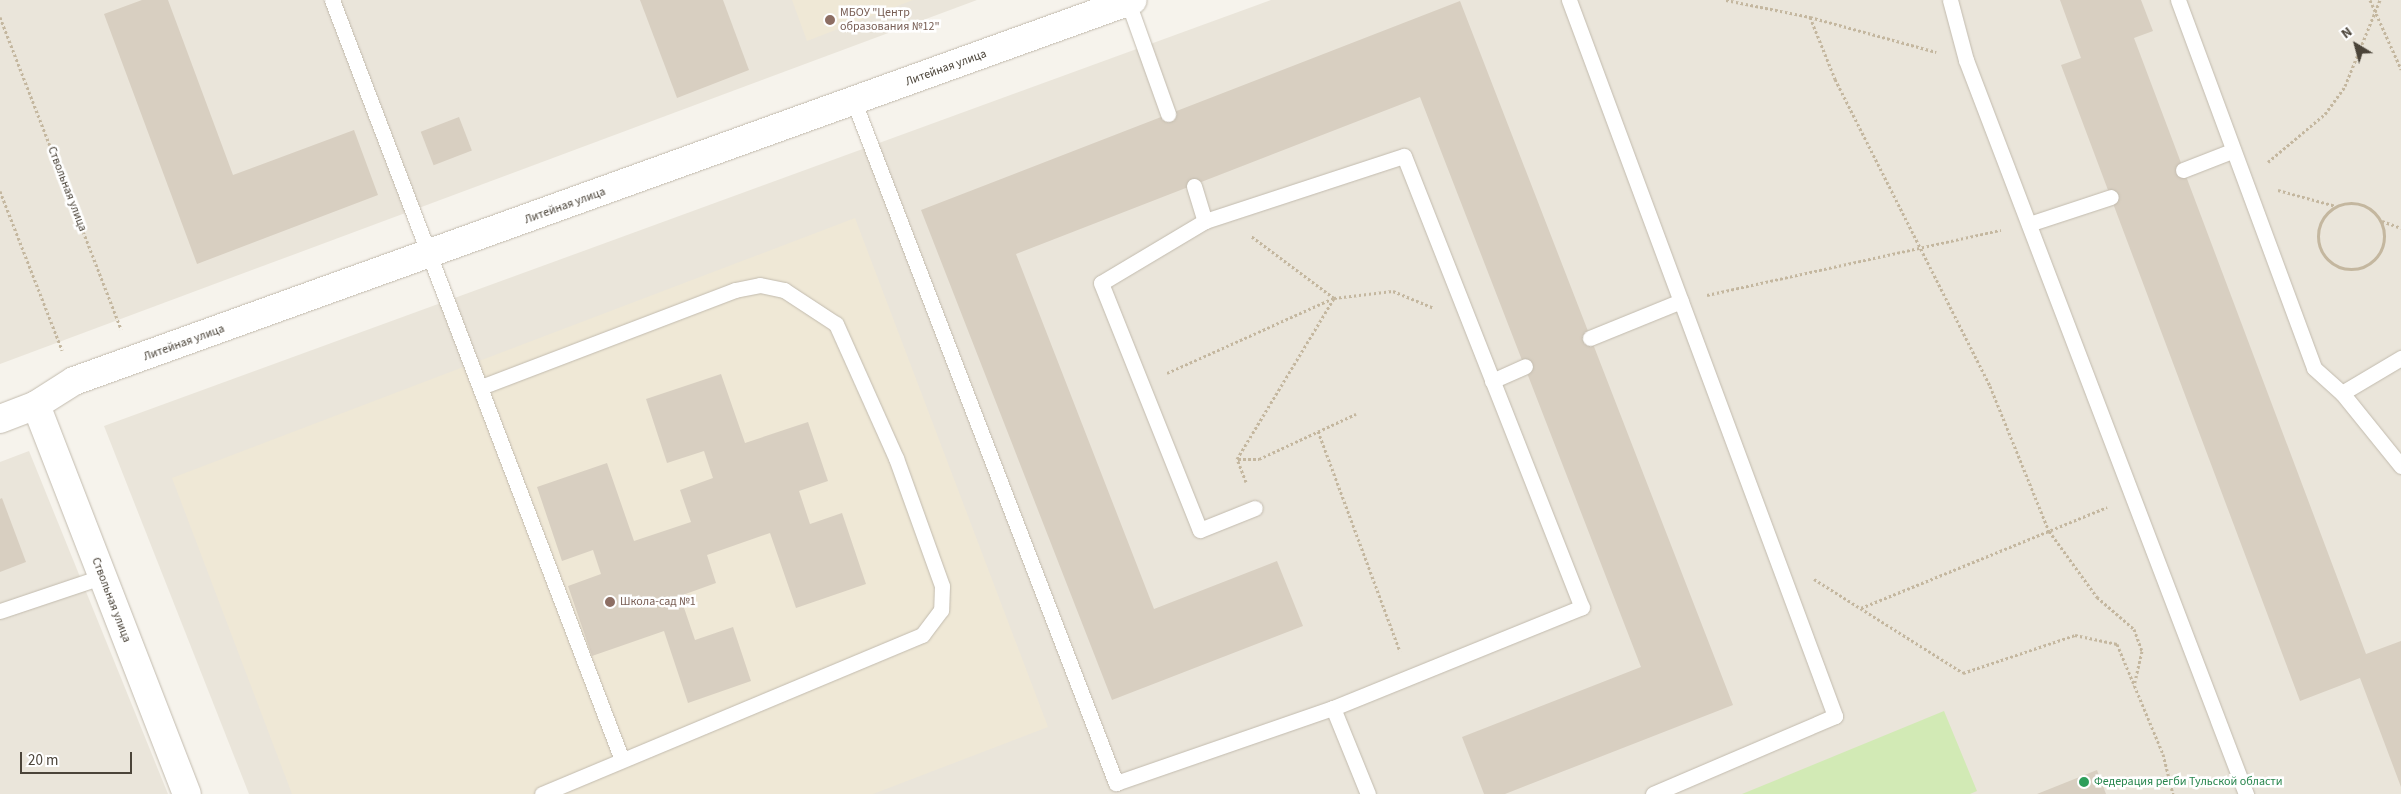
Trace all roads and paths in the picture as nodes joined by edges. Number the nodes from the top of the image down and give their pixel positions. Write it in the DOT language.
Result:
graph roads {
  1 [pos="332,0"];
  2 [pos="1569,0"];
  3 [pos="1726,0"];
  4 [pos="1950,0"];
  5 [pos="2178,0"];
  6 [pos="2370,0"];
  7 [pos="2380,0"];
  8 [pos="1130,1"];
  9 [pos="2376,14"];
  10 [pos="0,17"];
  11 [pos="1810,18"];
  12 [pos="1966,60"];
  13 [pos="2401,69"];
  14 [pos="854,102"];
  15 [pos="1168,114"];
  16 [pos="2232,151"];
  17 [pos="2183,170"];
  18 [pos="2244,181"];
  19 [pos="1194,186"];
  20 [pos="0,190"];
  21 [pos="2111,197"];
  22 [pos="2336,206"];
  23 [pos="1205,221"];
  24 [pos="2381,221"];
  25 [pos="2029,224"];
  26 [pos="2401,228"];
  27 [pos="1920,248"];
  28 [pos="431,254"];
  29 [pos="1334,298"];
  30 [pos="1681,301"];
  31 [pos="1469,322"];
  32 [pos="1590,338"];
  33 [pos="2401,358"];
  34 [pos="134,362"];
  35 [pos="1524,366"];
  36 [pos="74,381"];
  37 [pos="1492,381"];
  38 [pos="1142,384"];
  39 [pos="481,387"];
  40 [pos="2342,393"];
  41 [pos="36,405"];
  42 [pos="1356,414"];
  43 [pos="0,419"];
  44 [pos="1318,431"];
  45 [pos="1237,459"];
  46 [pos="2401,466"];
  47 [pos="2133,497"];
  48 [pos="1255,508"];
  49 [pos="2049,531"];
  50 [pos="1775,555"];
  51 [pos="101,577"];
  52 [pos="1860,608"];
  53 [pos="0,611"];
  54 [pos="1410,678"];
  55 [pos="2134,685"];
  56 [pos="1333,708"];
  57 [pos="622,760"];
  58 [pos="186,794"];
  59 [pos="542,794"];
  60 [pos="1368,794"];
  61 [pos="1653,794"];
  62 [pos="2173,794"];
  63 [pos="2246,794"];
  1 -- 28 [label="lane"];
  2 -- 30 [label="lane"];
  3 -- 11 [label="path"];
  4 -- 12 [label="lane"];
  5 -- 16 [label="lane"];
  6 -- 9 [label="path"];
  7 -- 9 [label="path"];
  8 -- 14 [label="street, Литейная улица"];
  8 -- 15 [label="lane"];
  9 -- 13 [label="path"];
  9 -- 18 [label="path"];
  10 -- 34 [label="path, Ствольная улица"];
  11 -- 12 [label="path"];
  11 -- 27 [label="path"];
  12 -- 25 [label="lane"];
  14 -- 28 [label="street, Литейная улица"];
  14 -- 56 [label="lane"];
  16 -- 17 [label="lane"];
  16 -- 18 [label="lane"];
  18 -- 22 [label="path"];
  18 -- 40 [label="lane"];
  19 -- 23 [label="lane"];
  20 -- 36 [label="path"];
  21 -- 25 [label="lane"];
  22 -- 24 [label="path"];
  22 -- 24 [label="path"];
  23 -- 29 [label="path"];
  23 -- 31 [label="lane"];
  23 -- 38 [label="lane"];
  24 -- 26 [label="path"];
  25 -- 27 [label="path"];
  25 -- 47 [label="lane"];
  27 -- 30 [label="path"];
  27 -- 49 [label="path"];
  28 -- 34 [label="street, Литейная улица"];
  28 -- 39 [label="lane"];
  29 -- 31 [label="path"];
  29 -- 38 [label="path"];
  29 -- 45 [label="path"];
  30 -- 32 [label="lane"];
  30 -- 50 [label="lane"];
  31 -- 37 [label="lane"];
  33 -- 40 [label="lane"];
  34 -- 36 [label="street, Литейная улица"];
  35 -- 37 [label="lane"];
  36 -- 41 [label="street, Литейная улица"];
  37 -- 54 [label="lane"];
  38 -- 48 [label="lane"];
  39 -- 57 [label="lane"];
  39 -- 57 [label="lane"];
  40 -- 46 [label="lane"];
  41 -- 43 [label="street, Литейная улица"];
  41 -- 51 [label="street, Ствольная улица"];
  42 -- 44 [label="path"];
  44 -- 45 [label="path"];
  44 -- 54 [label="path"];
  45 -- 48 [label="path"];
  47 -- 49 [label="path"];
  47 -- 63 [label="lane"];
  49 -- 52 [label="path"];
  49 -- 55 [label="path"];
  50 -- 52 [label="path"];
  50 -- 61 [label="lane"];
  51 -- 53 [label="lane"];
  51 -- 58 [label="street, Ствольная улица"];
  52 -- 55 [label="path"];
  54 -- 56 [label="lane"];
  55 -- 62 [label="path"];
  56 -- 60 [label="lane"];
  57 -- 59 [label="lane"];
}
